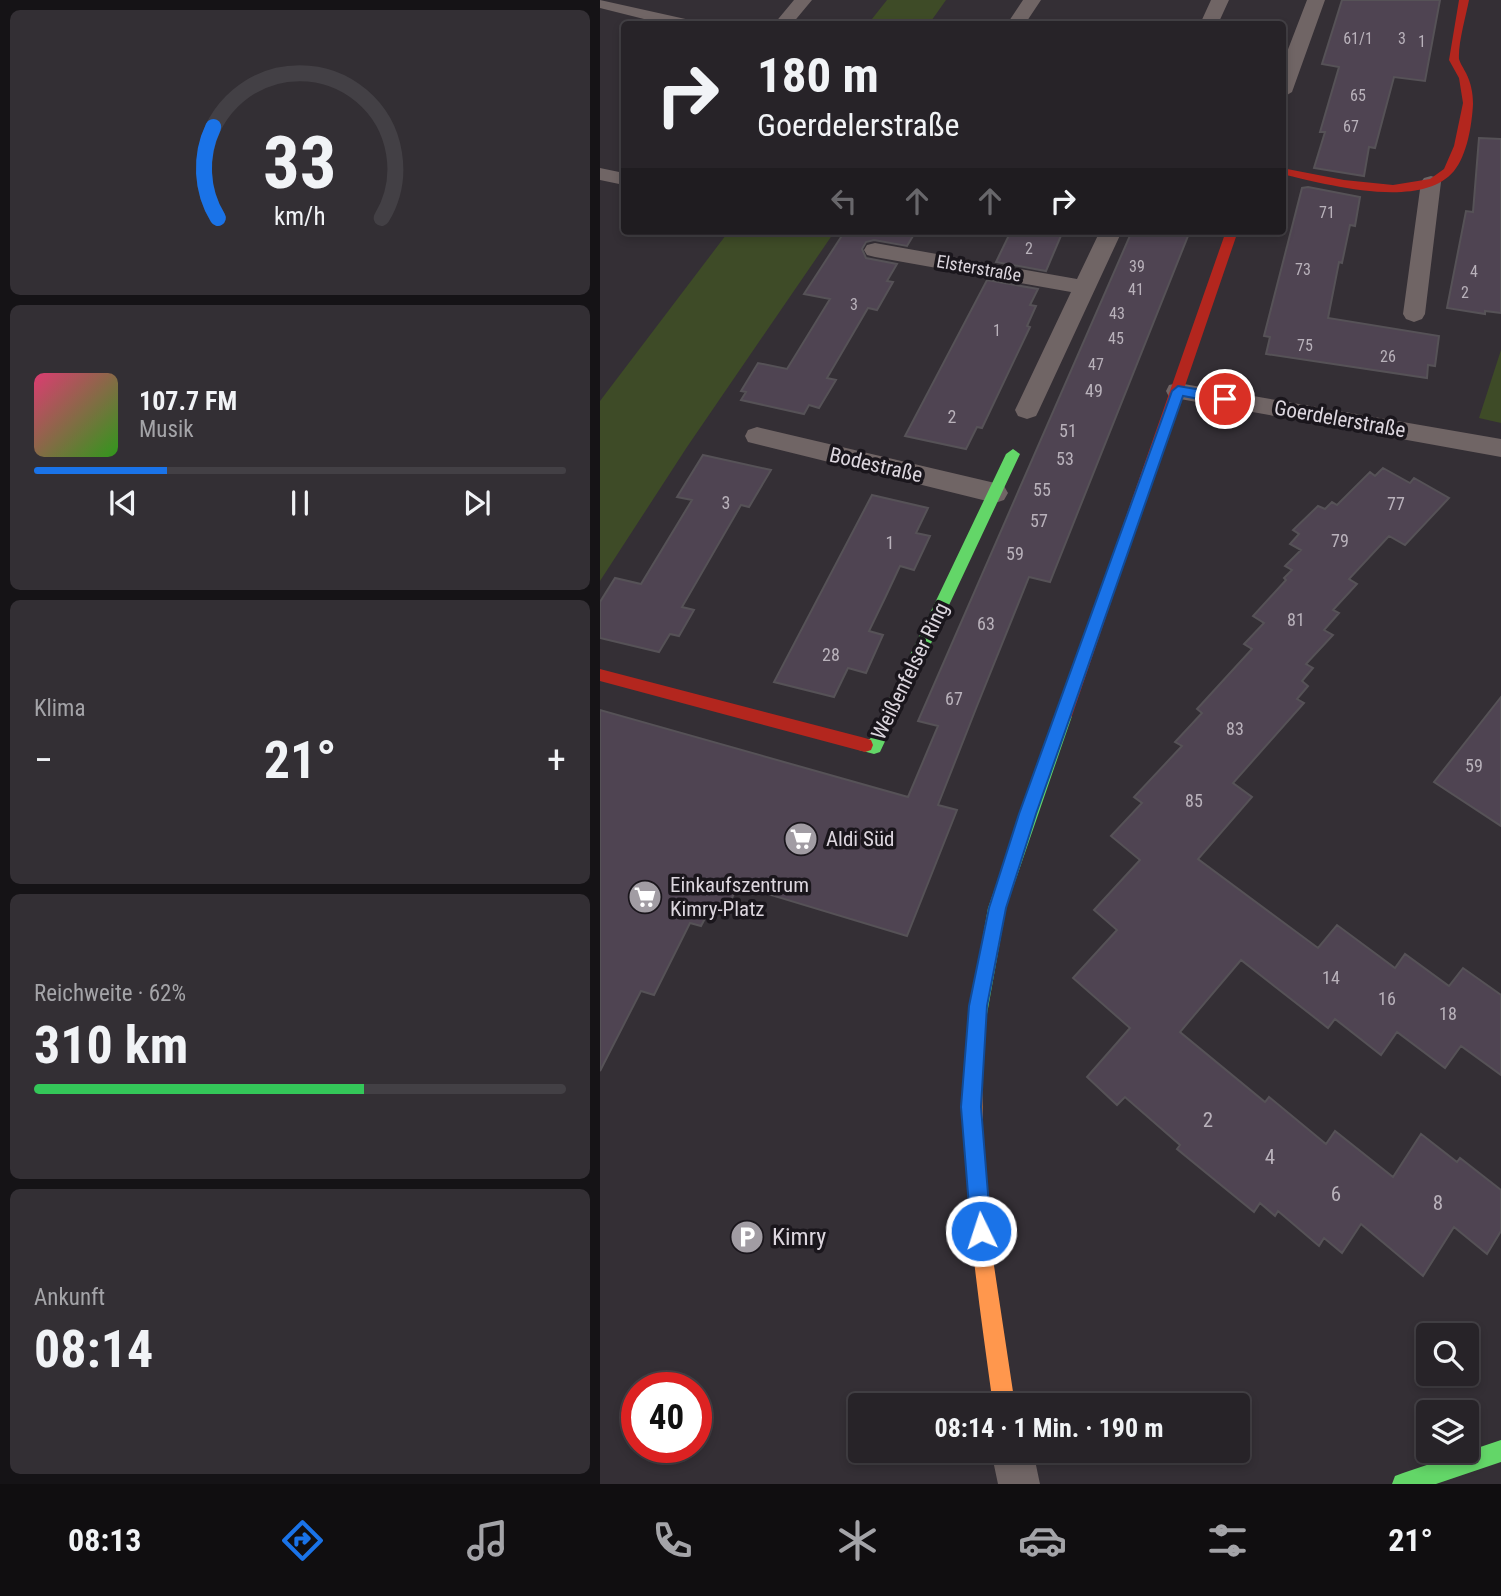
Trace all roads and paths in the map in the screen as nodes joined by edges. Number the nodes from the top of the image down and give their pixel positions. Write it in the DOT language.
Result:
graph roads {
  1 [pos="803,0"];
  2 [pos="1032,0"];
  3 [pos="1220,0"];
  4 [pos="1316,0"];
  5 [pos="1464,0"];
  6 [pos="608,3"];
  7 [pos="673,21"];
  8 [pos="786,21"];
  9 [pos="1018,21"];
  10 [pos="1210,21"];
  11 [pos="1286,81"];
  12 [pos="1286,172"];
  13 [pos="600,174"];
  14 [pos="621,178"];
  15 [pos="1431,182"];
  16 [pos="1109,235"];
  17 [pos="1231,235"];
  18 [pos="875,250"];
  19 [pos="1083,287"];
  20 [pos="1414,314"];
  21 [pos="1178,391"];
  22 [pos="1027,410"];
  23 [pos="757,436"];
  24 [pos="1501,448"];
  25 [pos="1013,453"];
  26 [pos="995,493"];
  27 [pos="600,675"];
  28 [pos="1002,1393"];
  29 [pos="1501,1451"];
  30 [pos="1015,1463"];
  31 [pos="1019,1484"];
  32 [pos="1403,1484"];
  1 -- 8 [label="street"];
  2 -- 9 [label="street"];
  3 -- 10 [label="street"];
  4 -- 11 [label="street"];
  5 -- 15 [label="street"];
  6 -- 7 [label="street"];
  12 -- 15 [label="street"];
  13 -- 14 [label="street"];
  15 -- 20 [label="street"];
  16 -- 19 [label="street"];
  17 -- 21 [label="street"];
  18 -- 19 [label="street, Elsterstraße"];
  19 -- 22 [label="street"];
  21 -- 24 [label="street, Goerdelerstraße"];
  21 -- 28 [label="street"];
  23 -- 26 [label="street, Bodestraße"];
  25 -- 26 [label="street, Weißenfelser Ring"];
  26 -- 27 [label="street, Weißenfelser Ring"];
  29 -- 32 [label="street"];
  30 -- 31 [label="street"];
}
